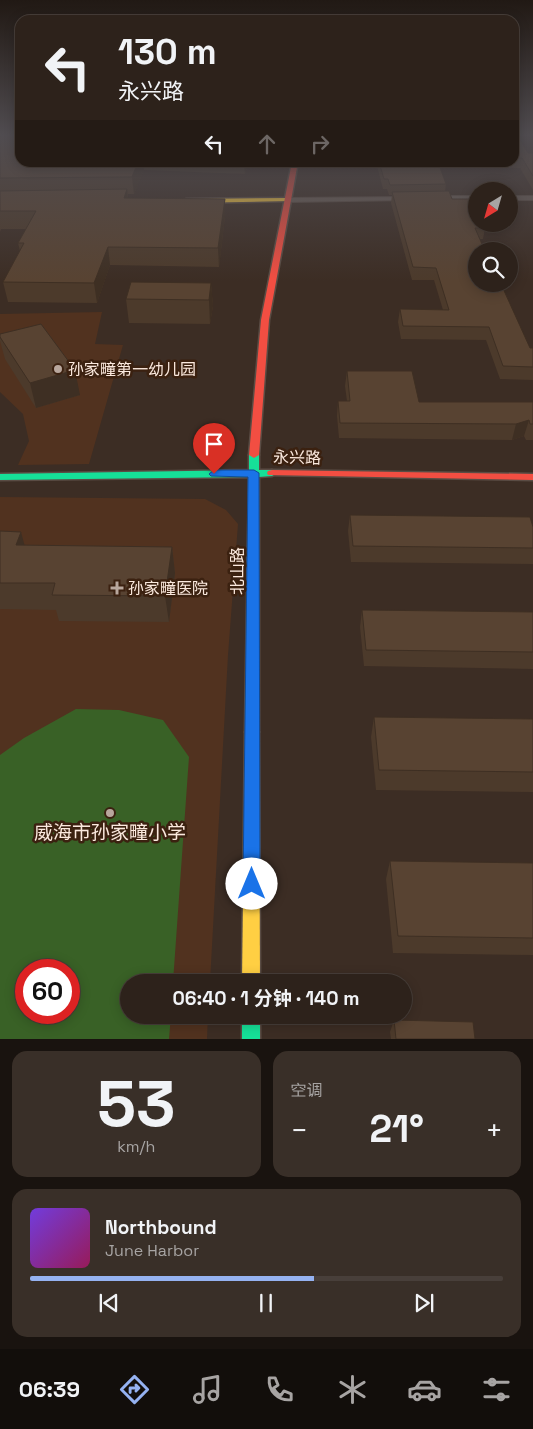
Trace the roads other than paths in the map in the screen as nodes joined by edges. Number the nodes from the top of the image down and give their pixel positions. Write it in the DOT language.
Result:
graph roads {
  1 [pos="291,183"];
  2 [pos="417,198"];
  3 [pos="427,198"];
  4 [pos="468,198"];
  5 [pos="518,198"];
  6 [pos="533,198"];
  7 [pos="288,200"];
  8 [pos="179,201"];
  9 [pos="254,473"];
  10 [pos="0,476"];
  11 [pos="533,477"];
  12 [pos="251,974"];
  13 [pos="251,1024"];
  14 [pos="251,1039"];
  1 -- 7 [label="main road, 北山路"];
  2 -- 7 [label="lane"];
  3 -- 4 [label="lane"];
  5 -- 6 [label="lane"];
  7 -- 8 [label="main road"];
  7 -- 9 [label="main road, 北山路"];
  9 -- 10 [label="main road, 永兴路"];
  9 -- 11 [label="main road, 永兴路"];
  9 -- 12 [label="main road, 北山路"];
  13 -- 14 [label="main road"];
}
